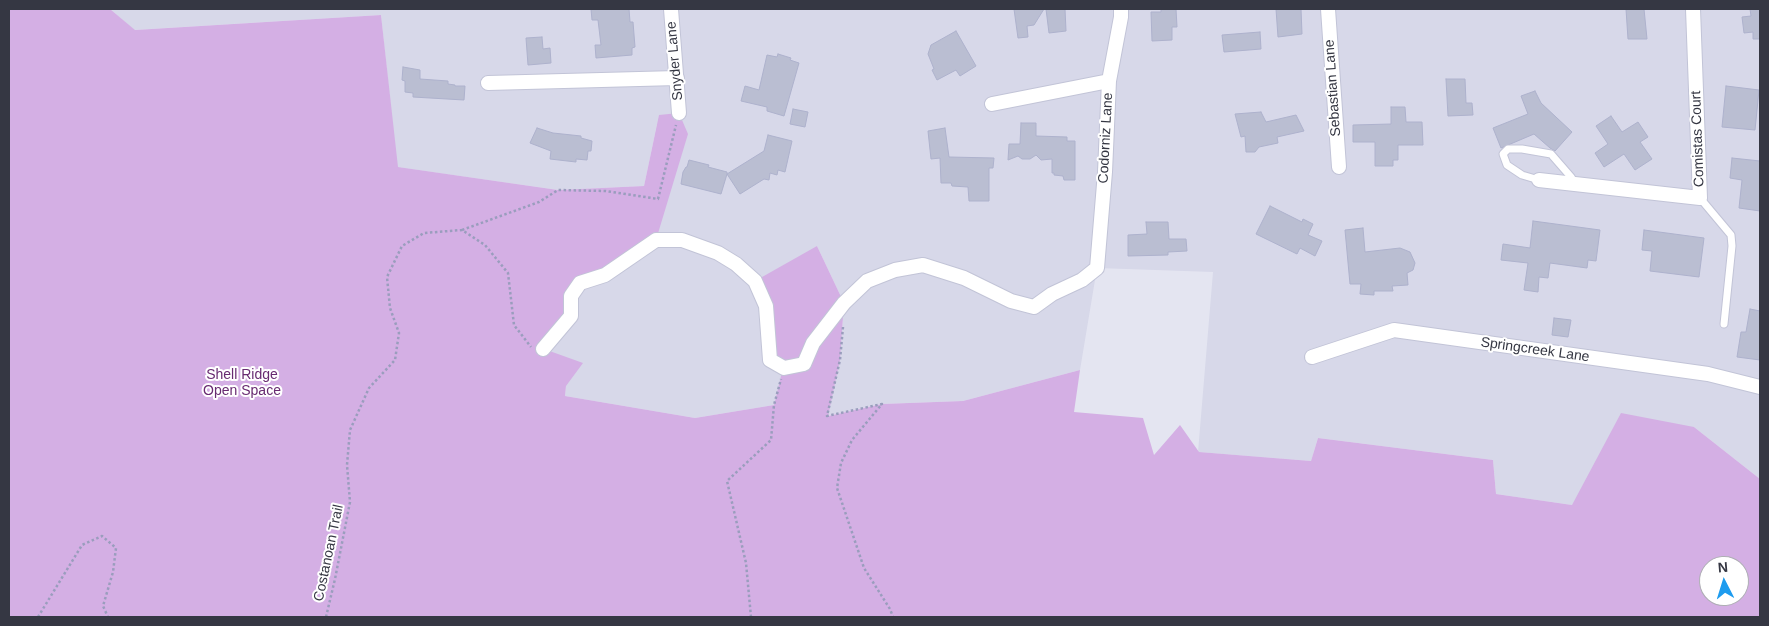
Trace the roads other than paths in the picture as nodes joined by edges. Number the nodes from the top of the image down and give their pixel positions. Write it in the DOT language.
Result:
graph roads {
  1 [pos="671,9"];
  2 [pos="1121,9"];
  3 [pos="1328,9"];
  4 [pos="1693,9"];
  5 [pos="677,78"];
  6 [pos="1109,81"];
  7 [pos="488,83"];
  8 [pos="992,104"];
  9 [pos="679,113"];
  10 [pos="1340,166"];
  11 [pos="1539,180"];
  12 [pos="1575,184"];
  13 [pos="1700,198"];
  14 [pos="1724,324"];
  15 [pos="543,349"];
  16 [pos="1312,357"];
  17 [pos="1760,387"];
  1 -- 5 [label="street, Snyder Lane"];
  2 -- 6 [label="street, Codorniz Lane"];
  3 -- 10 [label="street, Sebastian Lane"];
  4 -- 13 [label="street, Comistas Court"];
  5 -- 7 [label="street"];
  5 -- 9 [label="street, Snyder Lane"];
  6 -- 8 [label="street"];
  6 -- 15 [label="street, Codorniz Lane"];
  11 -- 12 [label="street, Comistas Court"];
  11 -- 12 [label="lane"];
  12 -- 13 [label="street, Comistas Court"];
  13 -- 14 [label="lane"];
  16 -- 17 [label="street, Springcreek Lane"];
}
